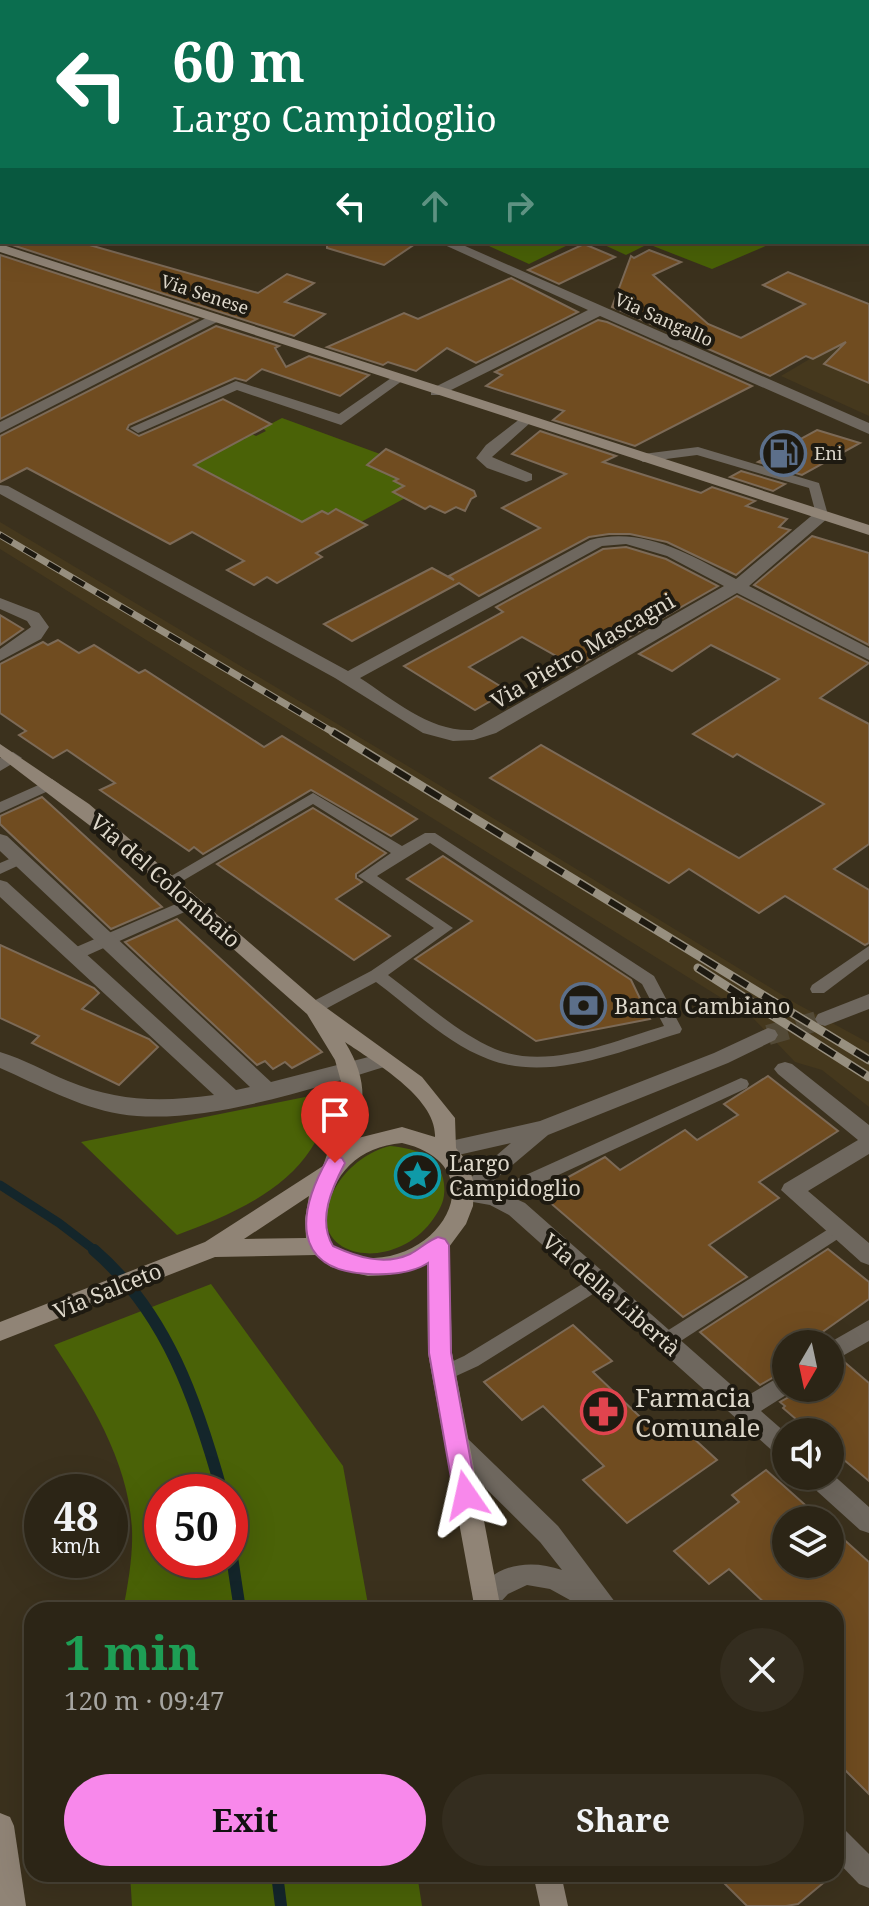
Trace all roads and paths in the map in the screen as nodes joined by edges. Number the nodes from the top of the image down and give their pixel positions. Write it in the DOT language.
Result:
graph roads {
  1 [pos="450,244"];
  2 [pos="1,245"];
  3 [pos="600,310"];
  4 [pos="214,318"];
  5 [pos="397,378"];
  6 [pos="436,392"];
  7 [pos="525,420"];
  8 [pos="0,428"];
  9 [pos="138,428"];
  10 [pos="869,429"];
  11 [pos="643,458"];
  12 [pos="526,477"];
  13 [pos="2,489"];
  14 [pos="822,515"];
  15 [pos="869,530"];
  16 [pos="738,586"];
  17 [pos="0,603"];
  18 [pos="869,655"];
  19 [pos="0,656"];
  20 [pos="348,678"];
  21 [pos="4,757"];
  22 [pos="52,784"];
  23 [pos="0,808"];
  24 [pos="0,840"];
  25 [pos="402,853"];
  26 [pos="21,859"];
  27 [pos="0,869"];
  28 [pos="169,882"];
  29 [pos="0,886"];
  30 [pos="192,902"];
  31 [pos="107,940"];
  32 [pos="869,951"];
  33 [pos="73,955"];
  34 [pos="377,975"];
  35 [pos="818,989"];
  36 [pos="869,1001"];
  37 [pos="312,1009"];
  38 [pos="825,1019"];
  39 [pos="768,1035"];
  40 [pos="0,1059"];
  41 [pos="384,1060"];
  42 [pos="348,1069"];
  43 [pos="785,1069"];
  44 [pos="741,1084"];
  45 [pos="266,1090"];
  46 [pos="231,1098"];
  47 [pos="544,1128"];
  48 [pos="869,1137"];
  49 [pos="869,1144"];
  50 [pos="445,1150"];
  51 [pos="332,1168"];
  52 [pos="464,1193"];
  53 [pos="494,1197"];
  54 [pos="838,1230"];
  55 [pos="438,1245"];
  56 [pos="320,1246"];
  57 [pos="213,1248"];
  58 [pos="869,1256"];
  59 [pos="597,1282"];
  60 [pos="869,1329"];
  61 [pos="0,1333"];
  62 [pos="666,1341"];
  63 [pos="844,1345"];
  64 [pos="443,1374"];
  65 [pos="772,1392"];
  66 [pos="744,1410"];
  67 [pos="772,1435"];
  68 [pos="456,1443"];
  69 [pos="833,1490"];
  70 [pos="869,1522"];
  71 [pos="486,1602"];
  72 [pos="490,1602"];
  73 [pos="596,1602"];
  74 [pos="602,1602"];
  75 [pos="0,1826"];
  76 [pos="844,1848"];
  77 [pos="869,1874"];
  78 [pos="549,1882"];
  79 [pos="12,1906"];
  80 [pos="554,1906"];
  1 -- 3 [label="street, Via Sangallo"];
  2 -- 4 [label="main road, Via Senese"];
  3 -- 6 [label="street"];
  3 -- 10 [label="street, Via Sangallo"];
  4 -- 5 [label="main road, Via Senese"];
  4 -- 8 [label="street"];
  5 -- 6 [label="main road, Via Senese"];
  5 -- 9 [label="street"];
  6 -- 7 [label="main road, Via Senese"];
  7 -- 11 [label="main road, Via Senese"];
  7 -- 12 [label="street"];
  11 -- 14 [label="main road, Via Senese"];
  11 -- 14 [label="lane"];
  13 -- 20 [label="street, Via Pietro Mascagni"];
  14 -- 15 [label="main road, Via Senese"];
  14 -- 16 [label="street, Via Pietro Mascagni"];
  16 -- 18 [label="street"];
  16 -- 20 [label="street"];
  16 -- 20 [label="street, Via Pietro Mascagni"];
  17 -- 19 [label="street"];
  21 -- 22 [label="main road, Via del Colombaio"];
  22 -- 23 [label="lane"];
  22 -- 28 [label="main road, Via del Colombaio"];
  24 -- 26 [label="street"];
  25 -- 28 [label="lane"];
  25 -- 34 [label="lane"];
  25 -- 34 [label="lane"];
  26 -- 27 [label="lane"];
  26 -- 31 [label="street"];
  28 -- 30 [label="main road, Via del Colombaio"];
  29 -- 33 [label="street"];
  30 -- 31 [label="lane"];
  30 -- 37 [label="main road, Via del Colombaio"];
  31 -- 33 [label="lane"];
  31 -- 45 [label="street"];
  32 -- 35 [label="lane"];
  33 -- 46 [label="street"];
  34 -- 37 [label="lane"];
  36 -- 38 [label="street"];
  37 -- 41 [label="main road"];
  37 -- 42 [label="main road"];
  39 -- 47 [label="street"];
  40 -- 46 [label="street"];
  41 -- 42 [label="street"];
  41 -- 50 [label="main road"];
  42 -- 45 [label="street"];
  42 -- 51 [label="main road"];
  43 -- 48 [label="street"];
  44 -- 53 [label="lane"];
  45 -- 46 [label="street"];
  47 -- 50 [label="street"];
  47 -- 52 [label="street"];
  49 -- 54 [label="street"];
  50 -- 51 [label="main road"];
  50 -- 52 [label="main road"];
  51 -- 56 [label="main road"];
  51 -- 57 [label="main road, Via Salceto"];
  52 -- 53 [label="street, Via della Libertà"];
  52 -- 55 [label="main road"];
  53 -- 59 [label="street, Via della Libertà"];
  54 -- 58 [label="street"];
  54 -- 62 [label="lane"];
  55 -- 56 [label="main road"];
  55 -- 64 [label="main road"];
  56 -- 57 [label="main road, Via Salceto"];
  57 -- 61 [label="main road, Via Salceto"];
  59 -- 62 [label="street, Via della Libertà"];
  59 -- 64 [label="lane"];
  60 -- 63 [label="street"];
  62 -- 66 [label="street, Via della Libertà"];
  64 -- 68 [label="main road"];
  65 -- 66 [label="street"];
  66 -- 67 [label="street, Via della Libertà"];
  68 -- 71 [label="main road"];
  68 -- 74 [label="street"];
  69 -- 70 [label="street"];
  72 -- 73 [label="street"];
  75 -- 79 [label="main road"];
  76 -- 77 [label="street"];
  78 -- 80 [label="main road"];
}
